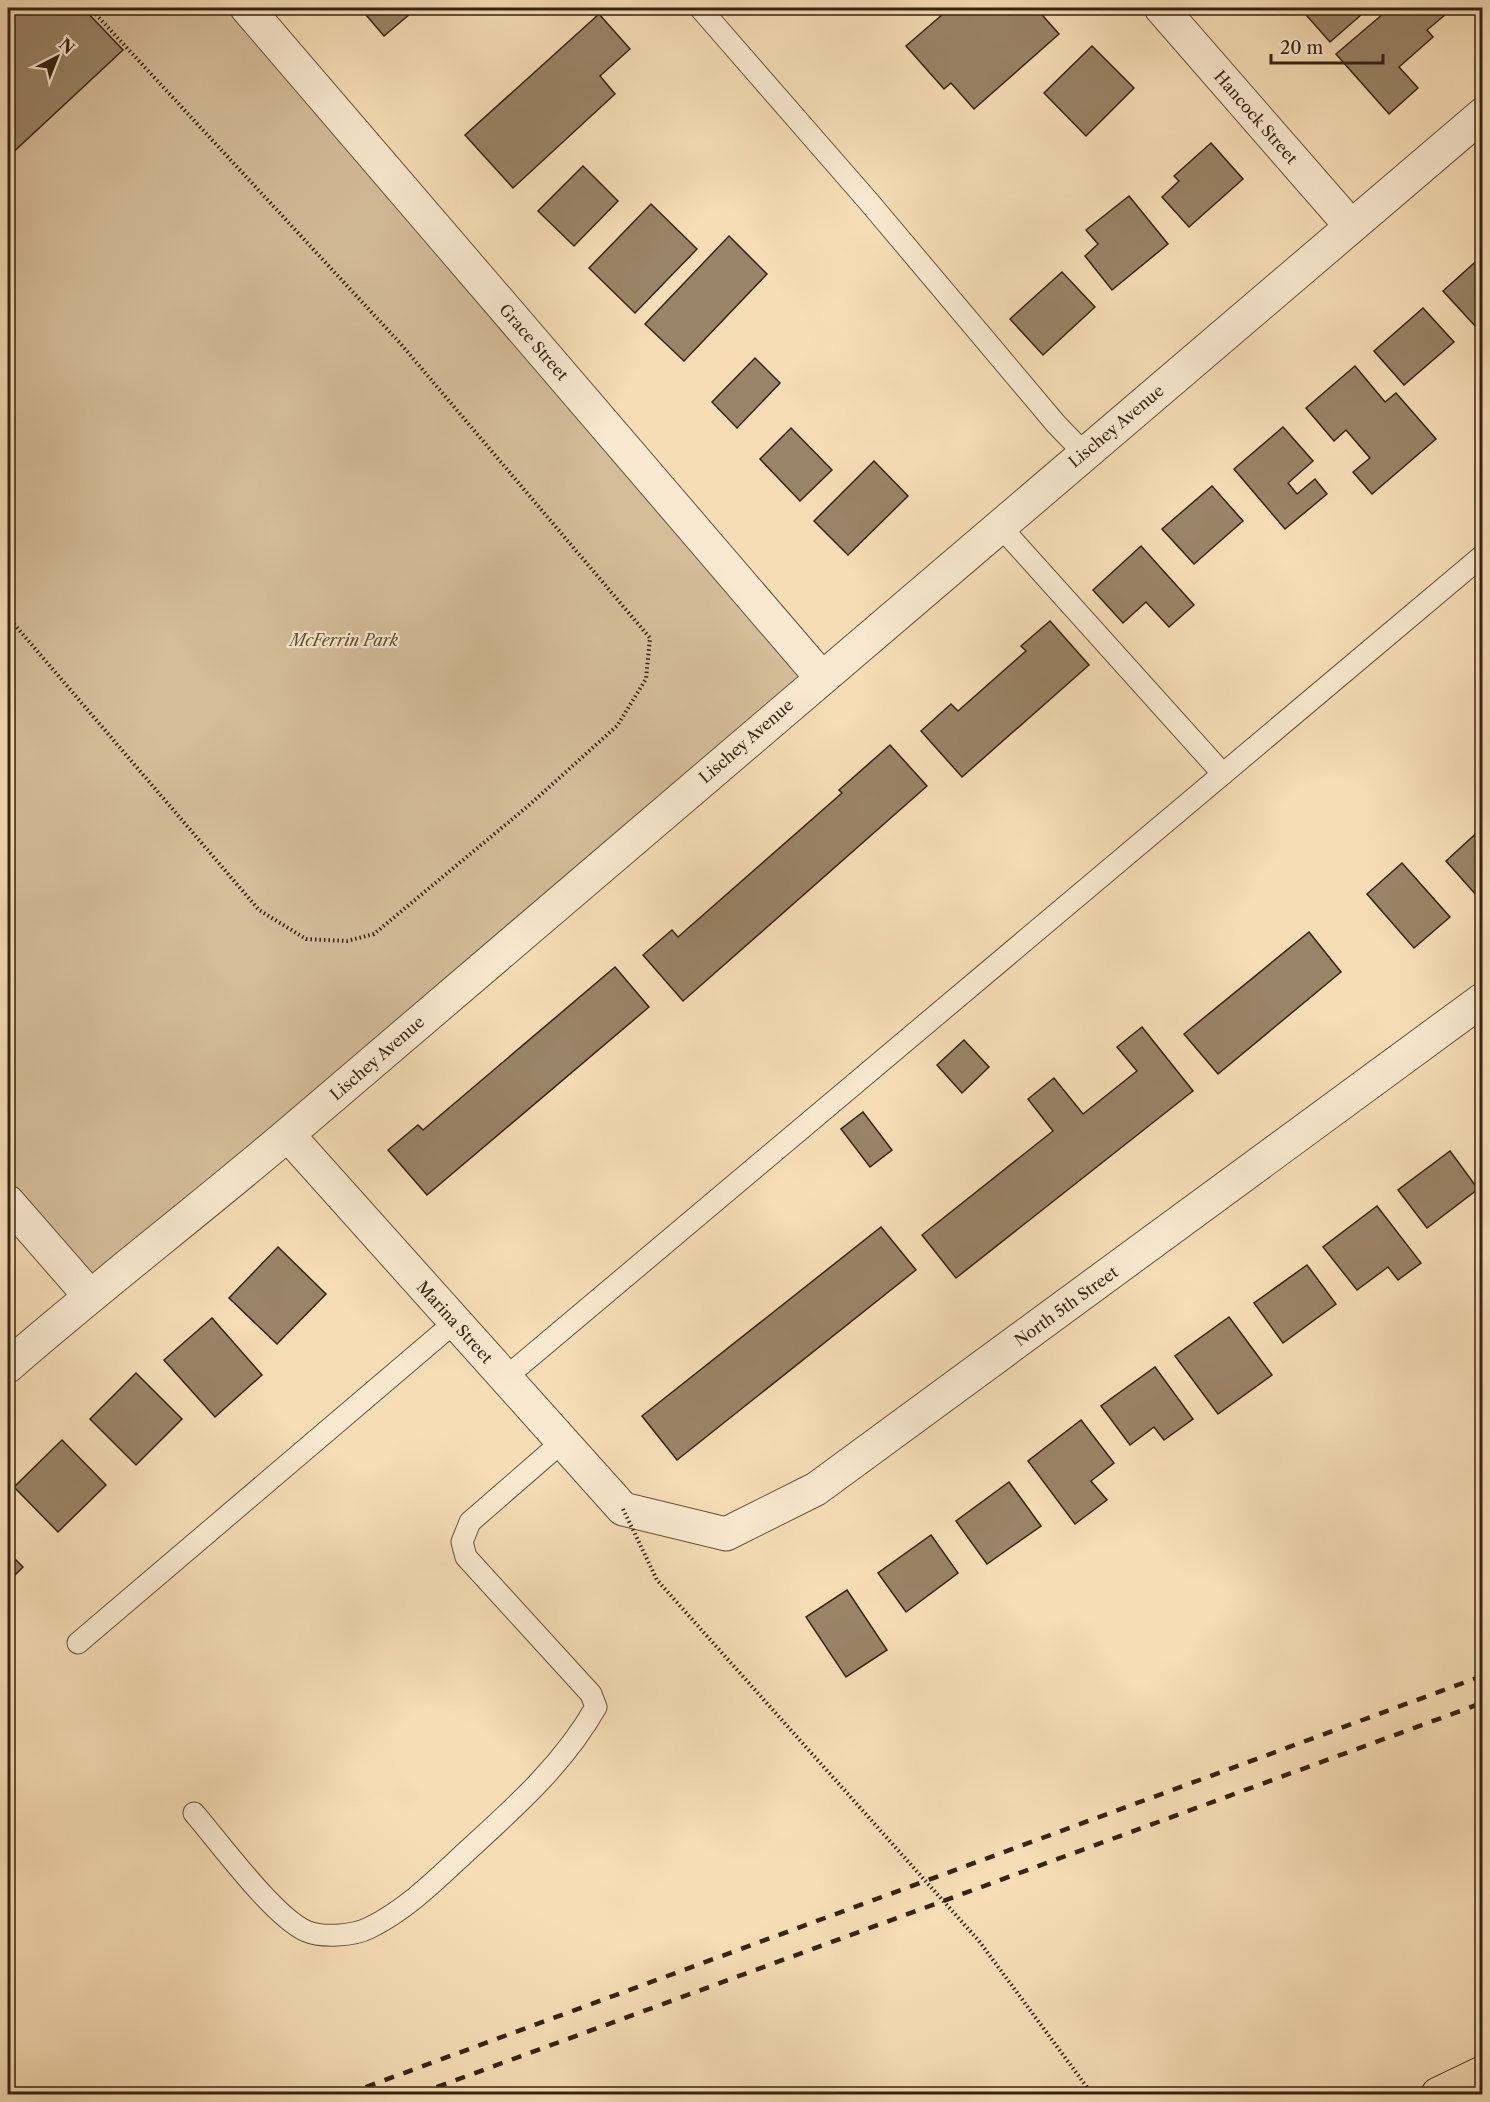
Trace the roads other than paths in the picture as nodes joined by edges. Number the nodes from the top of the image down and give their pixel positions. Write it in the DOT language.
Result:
graph roads {
  1 [pos="247,8"];
  2 [pos="700,8"];
  3 [pos="1161,8"];
  4 [pos="1482,115"];
  5 [pos="1351,226"];
  6 [pos="1084,453"];
  7 [pos="999,525"];
  8 [pos="1482,556"];
  9 [pos="820,677"];
  10 [pos="1223,774"];
  11 [pos="1482,1000"];
  12 [pos="288,1135"];
  13 [pos="8,1202"];
  14 [pos="89,1295"];
  15 [pos="455,1322"];
  16 [pos="8,1366"];
  17 [pos="505,1378"];
  18 [pos="562,1442"];
  19 [pos="623,1509"];
  20 [pos="78,1642"];
  21 [pos="194,1813"];
  22 [pos="1482,2073"];
  23 [pos="1438,2094"];
  1 -- 9 [label="street, Grace Street"];
  2 -- 6 [label="lane"];
  3 -- 5 [label="street, Hancock Street"];
  4 -- 5 [label="street, Lischey Avenue"];
  5 -- 6 [label="street, Lischey Avenue"];
  6 -- 7 [label="street, Lischey Avenue"];
  7 -- 9 [label="street, Lischey Avenue"];
  7 -- 10 [label="lane"];
  8 -- 10 [label="lane"];
  9 -- 12 [label="street, Lischey Avenue"];
  10 -- 17 [label="lane"];
  11 -- 19 [label="street, North 5th Street"];
  12 -- 14 [label="street, Lischey Avenue"];
  12 -- 15 [label="street, Marina Street"];
  13 -- 14 [label="street"];
  14 -- 16 [label="street, Lischey Avenue"];
  15 -- 17 [label="street, Marina Street"];
  15 -- 20 [label="lane"];
  17 -- 18 [label="street, Marina Street"];
  18 -- 19 [label="street, Marina Street"];
  18 -- 21 [label="lane"];
  22 -- 23 [label="highway"];
}
